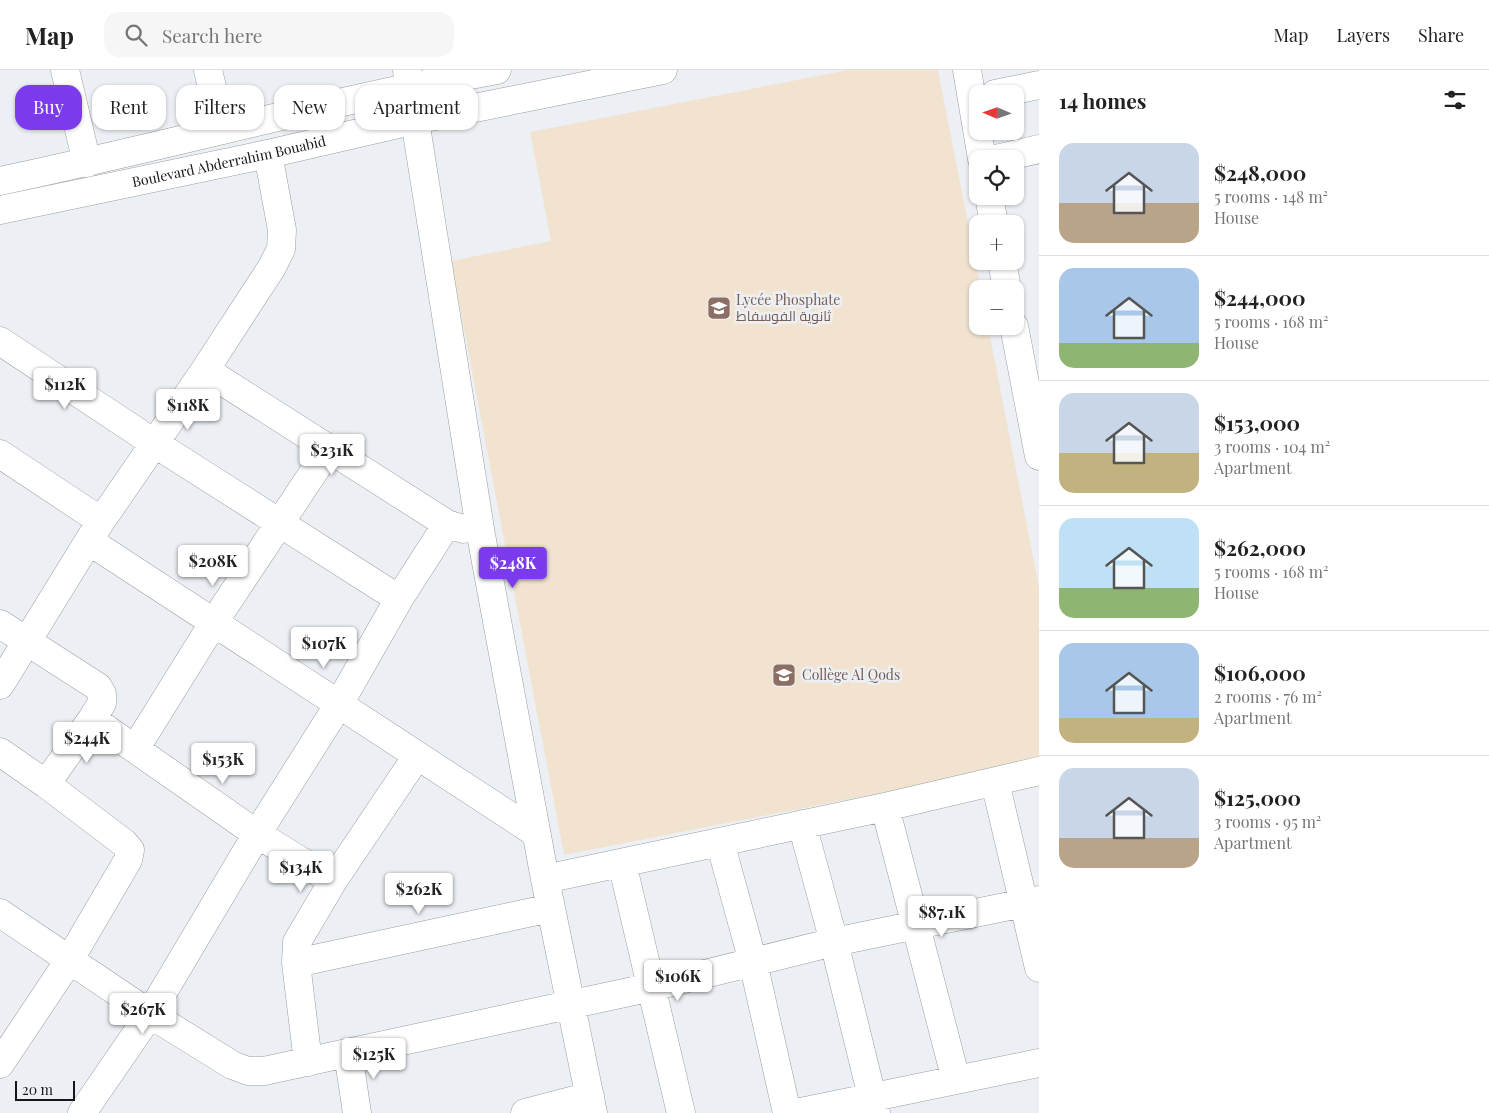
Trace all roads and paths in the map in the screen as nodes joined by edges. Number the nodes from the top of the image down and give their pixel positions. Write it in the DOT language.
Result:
graph roads {
  1 [pos="65,70"];
  2 [pos="208,70"];
  3 [pos="497,70"];
  4 [pos="663,70"];
  5 [pos="967,70"];
  6 [pos="409,78"];
  7 [pos="212,85"];
  8 [pos="976,85"];
  9 [pos="1039,85"];
  10 [pos="1024,88"];
  11 [pos="478,107"];
  12 [pos="264,118"];
  13 [pos="222,130"];
  14 [pos="372,130"];
  15 [pos="417,130"];
  16 [pos="1039,149"];
  17 [pos="1024,152"];
  18 [pos="268,154"];
  19 [pos="88,163"];
  20 [pos="0,181"];
  21 [pos="0,210"];
  22 [pos="1016,335"];
  23 [pos="0,341"];
  24 [pos="205,370"];
  25 [pos="154,443"];
  26 [pos="329,449"];
  27 [pos="0,454"];
  28 [pos="1039,456"];
  29 [pos="281,524"];
  30 [pos="447,524"];
  31 [pos="95,531"];
  32 [pos="481,535"];
  33 [pos="399,599"];
  34 [pos="214,622"];
  35 [pos="0,624"];
  36 [pos="27,642"];
  37 [pos="0,685"];
  38 [pos="339,704"];
  39 [pos="92,719"];
  40 [pos="135,749"];
  41 [pos="0,752"];
  42 [pos="417,756"];
  43 [pos="1039,771"];
  44 [pos="995,782"];
  45 [pos="46,784"];
  46 [pos="884,807"];
  47 [pos="802,824"];
  48 [pos="536,833"];
  49 [pos="257,834"];
  50 [pos="720,842"];
  51 [pos="622,863"];
  52 [pos="545,879"];
  53 [pos="333,881"];
  54 [pos="1031,902"];
  55 [pos="551,908"];
  56 [pos="0,913"];
  57 [pos="916,925"];
  58 [pos="834,942"];
  59 [pos="70,959"];
  60 [pos="753,962"];
  61 [pos="296,963"];
  62 [pos="1039,968"];
  63 [pos="652,987"];
  64 [pos="572,1005"];
  65 [pos="150,1014"];
  66 [pos="348,1053"];
  67 [pos="308,1062"];
  68 [pos="1039,1063"];
  69 [pos="0,1064"];
  70 [pos="956,1080"];
  71 [pos="592,1105"];
  72 [pos="874,1105"];
  73 [pos="83,1112"];
  74 [pos="357,1113"];
  75 [pos="524,1113"];
  76 [pos="681,1113"];
  77 [pos="787,1113"];
  78 [pos="796,1113"];
  1 -- 19 [label="street"];
  2 -- 7 [label="street"];
  3 -- 6 [label="street"];
  4 -- 11 [label="street, Boulevard Abderrahim Bouabid"];
  5 -- 8 [label="street"];
  6 -- 12 [label="street"];
  9 -- 10 [label="street"];
  13 -- 19 [label="street"];
  14 -- 18 [label="street, Boulevard Abderrahim Bouabid"];
  15 -- 32 [label="street"];
  16 -- 17 [label="street"];
  18 -- 21 [label="street, Boulevard Abderrahim Bouabid"];
  18 -- 24 [label="street"];
  19 -- 20 [label="street"];
  22 -- 28 [label="street"];
  23 -- 25 [label="street"];
  24 -- 25 [label="street"];
  24 -- 26 [label="street"];
  25 -- 29 [label="street"];
  25 -- 31 [label="street"];
  26 -- 29 [label="street"];
  26 -- 30 [label="street"];
  27 -- 31 [label="street"];
  29 -- 33 [label="street"];
  29 -- 34 [label="street"];
  30 -- 32 [label="street"];
  30 -- 33 [label="street"];
  31 -- 34 [label="street"];
  31 -- 36 [label="street"];
  32 -- 48 [label="street"];
  33 -- 38 [label="street"];
  34 -- 38 [label="street"];
  34 -- 40 [label="street"];
  35 -- 36 [label="street"];
  36 -- 37 [label="street"];
  36 -- 39 [label="street"];
  38 -- 42 [label="street"];
  38 -- 49 [label="street"];
  39 -- 40 [label="street"];
  39 -- 45 [label="street"];
  40 -- 49 [label="street"];
  41 -- 45 [label="street"];
  42 -- 48 [label="street"];
  42 -- 53 [label="street"];
  43 -- 44 [label="street"];
  44 -- 46 [label="street"];
  44 -- 54 [label="street"];
  45 -- 59 [label="street"];
  46 -- 47 [label="street"];
  46 -- 57 [label="street"];
  47 -- 50 [label="street"];
  47 -- 58 [label="street"];
  48 -- 52 [label="street"];
  49 -- 53 [label="street"];
  49 -- 65 [label="street"];
  50 -- 51 [label="street"];
  50 -- 60 [label="street"];
  51 -- 52 [label="street"];
  51 -- 63 [label="street"];
  52 -- 55 [label="street"];
  53 -- 61 [label="street"];
  54 -- 57 [label="street"];
  54 -- 62 [label="street"];
  55 -- 61 [label="street"];
  55 -- 64 [label="street"];
  56 -- 59 [label="street"];
  57 -- 58 [label="street"];
  57 -- 70 [label="street"];
  58 -- 60 [label="street"];
  58 -- 72 [label="street"];
  59 -- 65 [label="street"];
  59 -- 69 [label="street"];
  60 -- 63 [label="street"];
  60 -- 77 [label="street"];
  61 -- 67 [label="street"];
  63 -- 64 [label="street"];
  63 -- 76 [label="street"];
  64 -- 66 [label="street"];
  64 -- 71 [label="street"];
  65 -- 67 [label="street"];
  65 -- 73 [label="street"];
  66 -- 67 [label="street"];
  66 -- 74 [label="street"];
  68 -- 70 [label="street"];
  70 -- 72 [label="street"];
  71 -- 75 [label="street"];
  72 -- 78 [label="street"];
}
